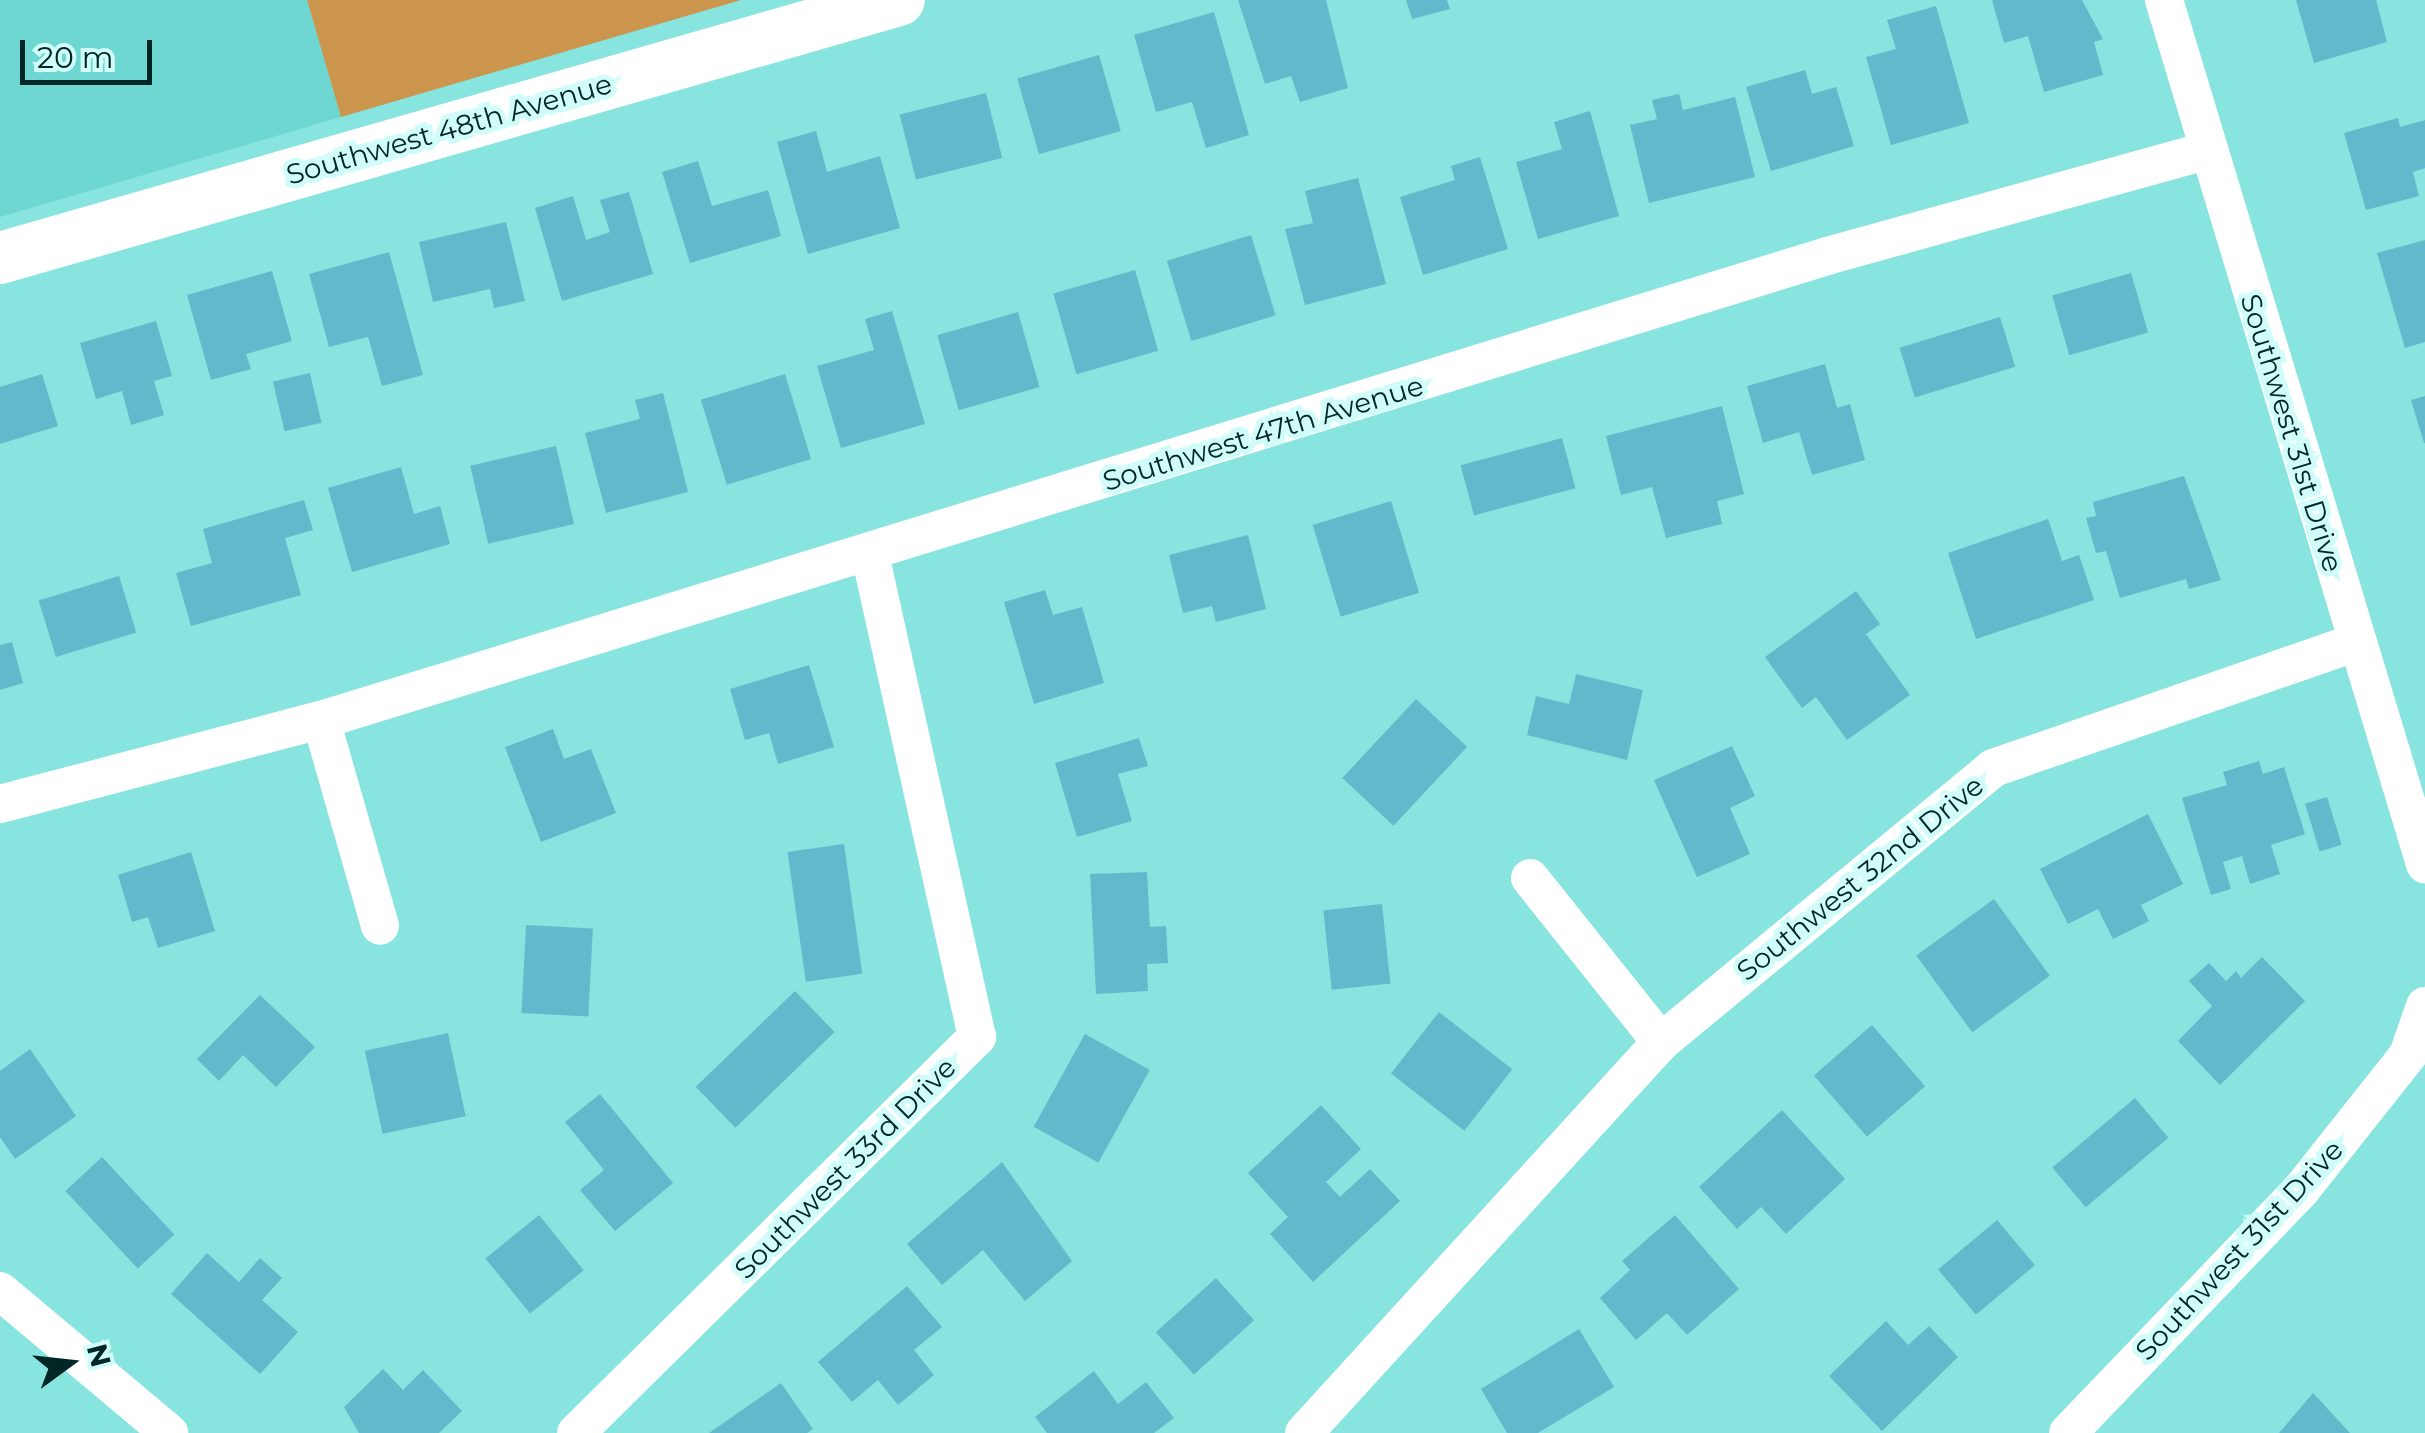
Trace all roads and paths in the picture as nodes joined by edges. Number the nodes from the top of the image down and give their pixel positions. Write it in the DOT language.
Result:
graph roads {
  1 [pos="899,0"];
  2 [pos="2164,0"];
  3 [pos="2206,151"];
  4 [pos="0,258"];
  5 [pos="870,557"];
  6 [pos="2356,642"];
  7 [pos="321,720"];
  8 [pos="0,804"];
  9 [pos="2425,864"];
  10 [pos="1530,878"];
  11 [pos="380,926"];
  12 [pos="2425,1006"];
  13 [pos="1661,1042"];
  14 [pos="0,1291"];
  15 [pos="169,1433"];
  16 [pos="576,1433"];
  17 [pos="1304,1433"];
  18 [pos="2068,1433"];
  1 -- 4 [label="street, Southwest 48th Avenue"];
  2 -- 3 [label="street, Southwest 31st Drive"];
  3 -- 5 [label="street, Southwest 47th Avenue"];
  3 -- 6 [label="street, Southwest 31st Drive"];
  5 -- 7 [label="street, Southwest 47th Avenue"];
  5 -- 16 [label="street, Southwest 33rd Drive"];
  6 -- 9 [label="street, Southwest 31st Drive"];
  6 -- 13 [label="street, Southwest 32nd Drive"];
  7 -- 8 [label="street, Southwest 47th Avenue"];
  7 -- 11 [label="street"];
  10 -- 13 [label="street"];
  12 -- 18 [label="street, Southwest 31st Drive"];
  13 -- 17 [label="street, Southwest 32nd Drive"];
  14 -- 15 [label="street"];
}
